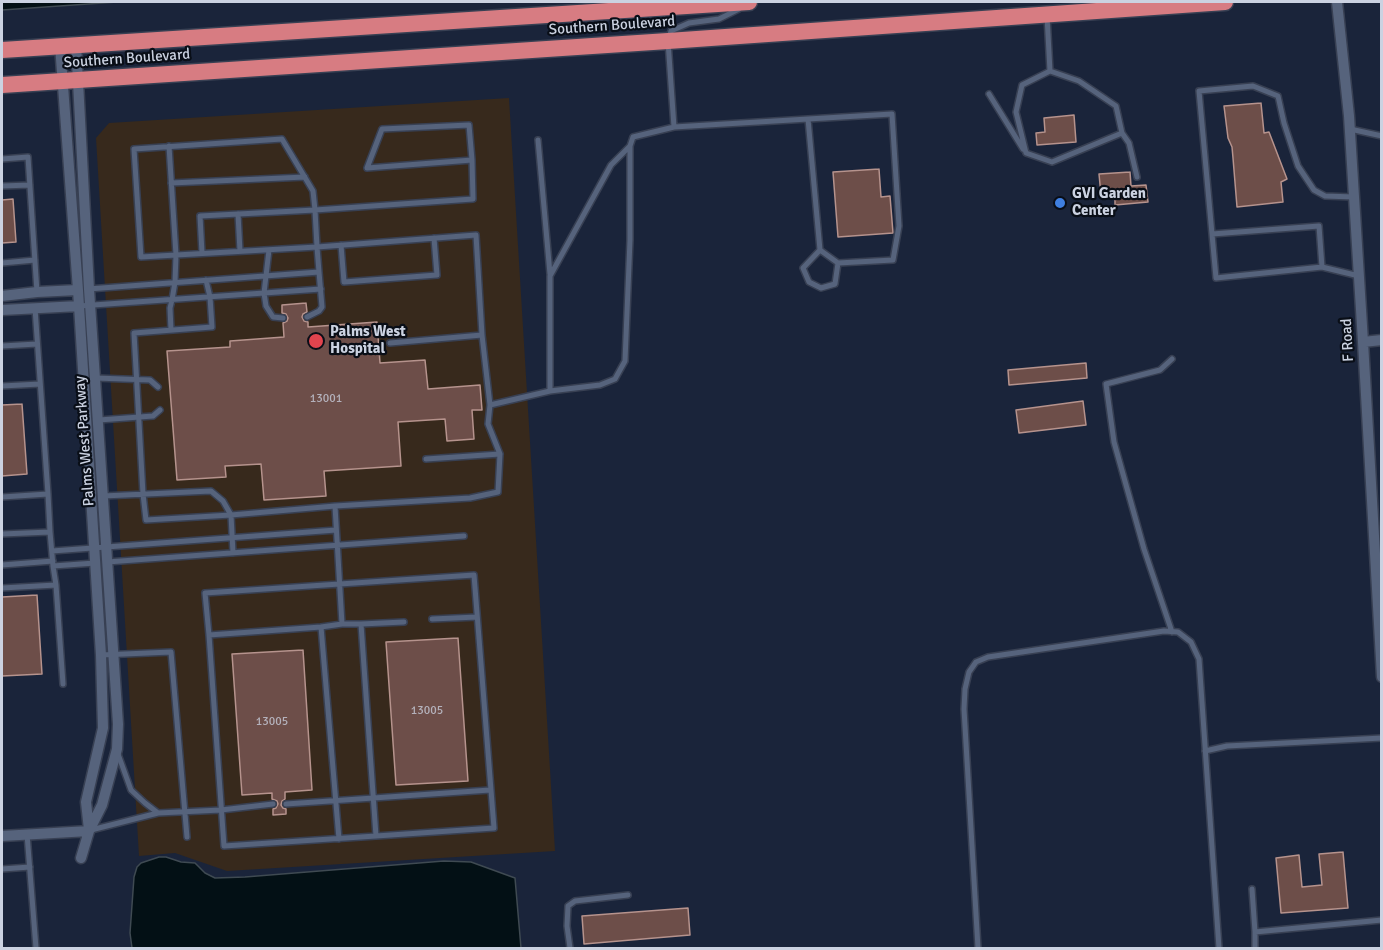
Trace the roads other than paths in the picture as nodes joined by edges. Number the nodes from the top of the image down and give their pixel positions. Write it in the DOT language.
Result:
graph roads {
  1 [pos="749,2"];
  2 [pos="754,2"];
  3 [pos="1225,2"];
  4 [pos="1337,2"];
  5 [pos="1047,14"];
  6 [pos="668,41"];
  7 [pos="68,45"];
  8 [pos="2,50"];
  9 [pos="1050,71"];
  10 [pos="71,80"];
  11 [pos="2,85"];
  12 [pos="990,94"];
  13 [pos="808,119"];
  14 [pos="674,128"];
  15 [pos="1350,129"];
  16 [pos="1122,132"];
  17 [pos="1382,136"];
  18 [pos="538,140"];
  19 [pos="169,146"];
  20 [pos="630,146"];
  21 [pos="1026,153"];
  22 [pos="2,159"];
  23 [pos="472,160"];
  24 [pos="305,177"];
  25 [pos="1137,177"];
  26 [pos="171,183"];
  27 [pos="30,185"];
  28 [pos="2,186"];
  29 [pos="1354,197"];
  30 [pos="315,210"];
  31 [pos="238,214"];
  32 [pos="1212,234"];
  33 [pos="434,238"];
  34 [pos="341,245"];
  35 [pos="318,247"];
  36 [pos="269,250"];
  37 [pos="820,250"];
  38 [pos="240,251"];
  39 [pos="202,254"];
  40 [pos="176,255"];
  41 [pos="35,260"];
  42 [pos="2,262"];
  43 [pos="838,263"];
  44 [pos="1322,267"];
  45 [pos="319,272"];
  46 [pos="265,276"];
  47 [pos="550,276"];
  48 [pos="1359,276"];
  49 [pos="206,280"];
  50 [pos="175,282"];
  51 [pos="89,289"];
  52 [pos="321,289"];
  53 [pos="78,290"];
  54 [pos="37,292"];
  55 [pos="264,293"];
  56 [pos="2,296"];
  57 [pos="210,297"];
  58 [pos="172,300"];
  59 [pos="91,305"];
  60 [pos="79,306"];
  61 [pos="35,308"];
  62 [pos="2,310"];
  63 [pos="307,317"];
  64 [pos="283,318"];
  65 [pos="171,330"];
  66 [pos="482,335"];
  67 [pos="1382,340"];
  68 [pos="1363,342"];
  69 [pos="390,343"];
  70 [pos="37,344"];
  71 [pos="2,346"];
  72 [pos="1172,359"];
  73 [pos="96,378"];
  74 [pos="136,379"];
  75 [pos="40,384"];
  76 [pos="2,386"];
  77 [pos="159,387"];
  78 [pos="550,391"];
  79 [pos="490,405"];
  80 [pos="160,410"];
  81 [pos="139,418"];
  82 [pos="98,420"];
  83 [pos="86,422"];
  84 [pos="500,454"];
  85 [pos="426,459"];
  86 [pos="48,494"];
  87 [pos="143,494"];
  88 [pos="103,496"];
  89 [pos="2,497"];
  90 [pos="334,506"];
  91 [pos="231,514"];
  92 [pos="336,530"];
  93 [pos="50,532"];
  94 [pos="2,534"];
  95 [pos="464,536"];
  96 [pos="231,537"];
  97 [pos="337,545"];
  98 [pos="107,546"];
  99 [pos="94,547"];
  100 [pos="52,551"];
  101 [pos="233,553"];
  102 [pos="108,562"];
  103 [pos="94,563"];
  104 [pos="53,564"];
  105 [pos="2,565"];
  106 [pos="56,585"];
  107 [pos="340,585"];
  108 [pos="2,588"];
  109 [pos="477,617"];
  110 [pos="432,619"];
  111 [pos="404,621"];
  112 [pos="342,624"];
  113 [pos="361,624"];
  114 [pos="321,627"];
  115 [pos="1172,632"];
  116 [pos="209,635"];
  117 [pos="114,655"];
  118 [pos="101,656"];
  119 [pos="1382,677"];
  120 [pos="63,684"];
  121 [pos="1382,738"];
  122 [pos="117,749"];
  123 [pos="1205,751"];
  124 [pos="490,790"];
  125 [pos="373,799"];
  126 [pos="336,801"];
  127 [pos="273,804"];
  128 [pos="286,804"];
  129 [pos="221,810"];
  130 [pos="185,812"];
  131 [pos="158,813"];
  132 [pos="89,831"];
  133 [pos="27,834"];
  134 [pos="2,836"];
  135 [pos="376,836"];
  136 [pos="187,837"];
  137 [pos="339,839"];
  138 [pos="81,858"];
  139 [pos="30,867"];
  140 [pos="2,869"];
  141 [pos="1252,889"];
  142 [pos="628,895"];
  143 [pos="1382,920"];
  144 [pos="1255,933"];
  145 [pos="36,948"];
  146 [pos="570,948"];
  147 [pos="978,948"];
  148 [pos="1219,948"];
  149 [pos="1255,948"];
  1 -- 7 [label="highway, Southern Boulevard"];
  2 -- 6 [label="lane"];
  3 -- 5 [label="highway, Southern Boulevard"];
  4 -- 15 [label="street, F Road"];
  5 -- 6 [label="highway, Southern Boulevard"];
  5 -- 9 [label="lane"];
  6 -- 10 [label="highway, Southern Boulevard"];
  6 -- 14 [label="lane"];
  7 -- 8 [label="highway, Southern Boulevard"];
  7 -- 10 [label="street, Palms West Parkway"];
  7 -- 10 [label="street, Palms West Parkway"];
  9 -- 16 [label="lane"];
  9 -- 21 [label="lane"];
  10 -- 11 [label="highway, Southern Boulevard"];
  10 -- 51 [label="street, Palms West Parkway"];
  10 -- 53 [label="street, Palms West Parkway"];
  12 -- 21 [label="lane"];
  13 -- 14 [label="lane"];
  13 -- 37 [label="lane"];
  13 -- 43 [label="lane"];
  14 -- 20 [label="lane"];
  15 -- 17 [label="lane"];
  15 -- 29 [label="street, F Road"];
  16 -- 21 [label="lane"];
  16 -- 25 [label="lane"];
  18 -- 47 [label="lane"];
  19 -- 24 [label="lane"];
  19 -- 26 [label="lane"];
  19 -- 40 [label="lane"];
  20 -- 47 [label="lane"];
  20 -- 78 [label="lane"];
  22 -- 27 [label="lane"];
  23 -- 23 [label="lane"];
  23 -- 30 [label="lane"];
  24 -- 26 [label="lane"];
  24 -- 30 [label="lane"];
  26 -- 40 [label="lane"];
  27 -- 28 [label="lane"];
  27 -- 41 [label="lane"];
  29 -- 32 [label="lane"];
  29 -- 48 [label="street, F Road"];
  30 -- 31 [label="lane"];
  30 -- 35 [label="lane"];
  31 -- 38 [label="lane"];
  31 -- 39 [label="lane"];
  32 -- 44 [label="lane"];
  32 -- 44 [label="lane"];
  33 -- 34 [label="lane"];
  33 -- 34 [label="lane"];
  33 -- 66 [label="lane"];
  34 -- 35 [label="lane"];
  35 -- 36 [label="lane"];
  35 -- 45 [label="lane"];
  36 -- 38 [label="lane"];
  36 -- 46 [label="lane"];
  37 -- 43 [label="lane"];
  37 -- 43 [label="lane"];
  38 -- 39 [label="lane"];
  39 -- 40 [label="lane"];
  40 -- 50 [label="lane"];
  41 -- 42 [label="lane"];
  41 -- 54 [label="lane"];
  44 -- 48 [label="lane"];
  45 -- 46 [label="lane"];
  45 -- 52 [label="lane"];
  46 -- 49 [label="lane"];
  46 -- 55 [label="lane"];
  47 -- 78 [label="lane"];
  48 -- 68 [label="street, F Road"];
  49 -- 50 [label="lane"];
  49 -- 57 [label="lane"];
  50 -- 51 [label="lane"];
  50 -- 58 [label="lane"];
  51 -- 53 [label="lane"];
  51 -- 59 [label="street, Palms West Parkway"];
  52 -- 55 [label="lane"];
  52 -- 63 [label="lane"];
  53 -- 54 [label="street"];
  53 -- 60 [label="street, Palms West Parkway"];
  54 -- 56 [label="street"];
  55 -- 57 [label="lane"];
  55 -- 64 [label="lane"];
  57 -- 58 [label="lane"];
  57 -- 65 [label="lane"];
  58 -- 59 [label="lane"];
  58 -- 65 [label="lane"];
  59 -- 60 [label="lane"];
  59 -- 73 [label="street, Palms West Parkway"];
  60 -- 61 [label="street"];
  60 -- 83 [label="street, Palms West Parkway"];
  61 -- 62 [label="street"];
  61 -- 70 [label="lane"];
  65 -- 74 [label="lane"];
  66 -- 69 [label="lane"];
  66 -- 79 [label="lane"];
  67 -- 68 [label="street"];
  68 -- 119 [label="street, F Road"];
  70 -- 71 [label="lane"];
  70 -- 75 [label="lane"];
  72 -- 115 [label="lane"];
  73 -- 74 [label="lane"];
  73 -- 82 [label="street, Palms West Parkway"];
  74 -- 77 [label="lane"];
  74 -- 81 [label="lane"];
  75 -- 76 [label="lane"];
  75 -- 86 [label="lane"];
  78 -- 79 [label="lane"];
  79 -- 84 [label="lane"];
  80 -- 81 [label="lane"];
  81 -- 82 [label="lane"];
  81 -- 87 [label="lane"];
  82 -- 83 [label="lane"];
  82 -- 88 [label="street, Palms West Parkway"];
  83 -- 99 [label="street, Palms West Parkway"];
  84 -- 85 [label="lane"];
  84 -- 90 [label="lane"];
  86 -- 89 [label="lane"];
  86 -- 93 [label="lane"];
  87 -- 88 [label="lane"];
  87 -- 91 [label="lane"];
  87 -- 91 [label="lane"];
  88 -- 98 [label="street, Palms West Parkway"];
  90 -- 91 [label="lane"];
  90 -- 92 [label="lane"];
  91 -- 96 [label="lane"];
  92 -- 96 [label="lane"];
  92 -- 97 [label="lane"];
  93 -- 94 [label="lane"];
  93 -- 100 [label="lane"];
  95 -- 97 [label="lane"];
  96 -- 98 [label="lane"];
  96 -- 101 [label="lane"];
  97 -- 101 [label="lane"];
  97 -- 107 [label="lane"];
  98 -- 99 [label="lane"];
  98 -- 102 [label="street, Palms West Parkway"];
  99 -- 100 [label="lane"];
  99 -- 103 [label="street, Palms West Parkway"];
  100 -- 104 [label="lane"];
  101 -- 102 [label="lane"];
  102 -- 103 [label="lane"];
  102 -- 117 [label="street, Palms West Parkway"];
  103 -- 104 [label="lane"];
  103 -- 118 [label="street, Palms West Parkway"];
  104 -- 105 [label="lane"];
  104 -- 106 [label="lane"];
  106 -- 108 [label="lane"];
  106 -- 120 [label="lane"];
  107 -- 109 [label="lane"];
  107 -- 112 [label="lane"];
  107 -- 116 [label="lane"];
  109 -- 110 [label="lane"];
  109 -- 124 [label="lane"];
  111 -- 113 [label="lane"];
  112 -- 113 [label="lane"];
  112 -- 114 [label="lane"];
  113 -- 125 [label="lane"];
  114 -- 116 [label="lane"];
  114 -- 126 [label="lane"];
  115 -- 123 [label="lane"];
  115 -- 147 [label="lane"];
  116 -- 129 [label="lane"];
  117 -- 118 [label="lane"];
  117 -- 122 [label="street, Palms West Parkway"];
  117 -- 130 [label="lane"];
  118 -- 132 [label="street, Palms West Parkway"];
  121 -- 123 [label="lane"];
  122 -- 131 [label="lane"];
  122 -- 132 [label="street, Palms West Parkway"];
  123 -- 148 [label="lane"];
  124 -- 125 [label="lane"];
  124 -- 135 [label="lane"];
  125 -- 126 [label="lane"];
  125 -- 135 [label="lane"];
  126 -- 128 [label="lane"];
  126 -- 137 [label="lane"];
  127 -- 129 [label="lane"];
  129 -- 130 [label="lane"];
  129 -- 137 [label="lane"];
  130 -- 131 [label="lane"];
  130 -- 136 [label="lane"];
  131 -- 132 [label="lane"];
  132 -- 133 [label="street"];
  132 -- 138 [label="street, Palms West Parkway"];
  133 -- 134 [label="street"];
  133 -- 139 [label="lane"];
  135 -- 137 [label="lane"];
  139 -- 140 [label="lane"];
  139 -- 145 [label="lane"];
  141 -- 144 [label="lane"];
  142 -- 146 [label="lane"];
  143 -- 144 [label="lane"];
  144 -- 149 [label="lane"];
}
